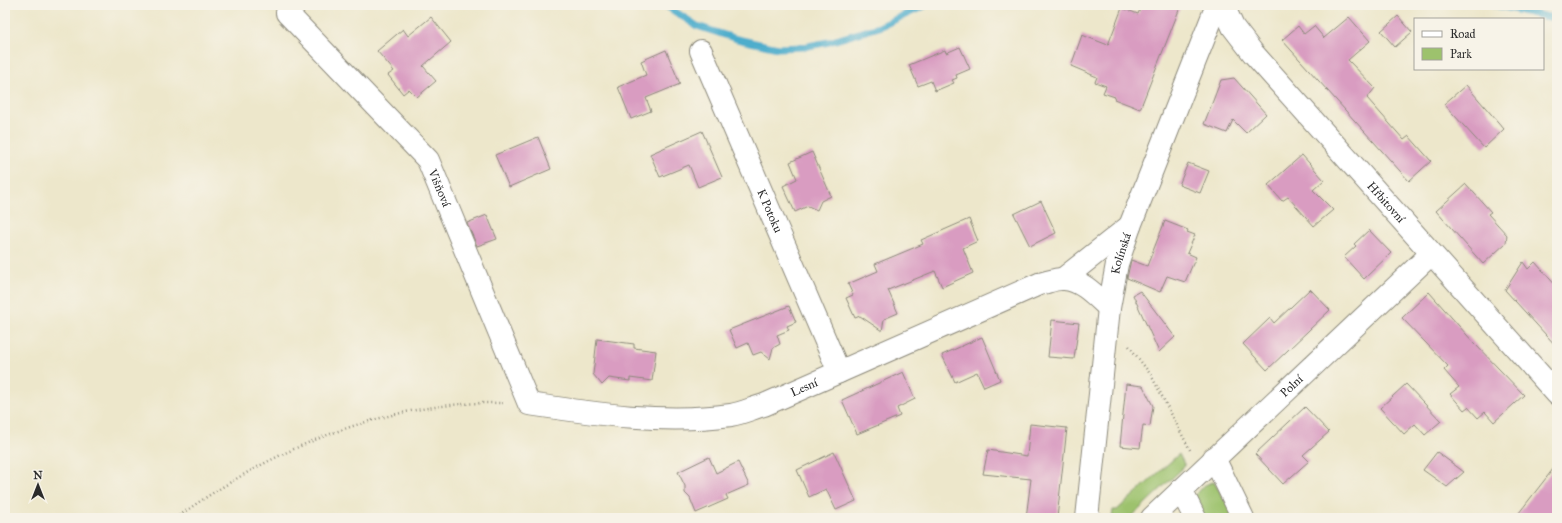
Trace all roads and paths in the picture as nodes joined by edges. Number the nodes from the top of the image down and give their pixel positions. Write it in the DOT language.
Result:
graph roads {
  1 [pos="1217,5"];
  2 [pos="1223,5"];
  3 [pos="287,13"];
  4 [pos="701,50"];
  5 [pos="1130,226"];
  6 [pos="1431,254"];
  7 [pos="1063,279"];
  8 [pos="1108,308"];
  9 [pos="1126,342"];
  10 [pos="839,372"];
  11 [pos="1557,394"];
  12 [pos="530,404"];
  13 [pos="1208,464"];
  14 [pos="1181,490"];
  15 [pos="176,518"];
  16 [pos="1087,518"];
  17 [pos="1152,518"];
  18 [pos="1195,518"];
  19 [pos="1243,518"];
  1 -- 5 [label="street, Kolínská"];
  2 -- 6 [label="street, Hřbitovní"];
  3 -- 12 [label="street, Višňová"];
  4 -- 10 [label="street, K Potoku"];
  5 -- 7 [label="street, Lesní"];
  5 -- 8 [label="street, Kolínská"];
  6 -- 11 [label="street, Hřbitovní"];
  6 -- 13 [label="street, Polní"];
  7 -- 8 [label="street"];
  7 -- 10 [label="street, Lesní"];
  8 -- 16 [label="street, Kolínská"];
  9 -- 13 [label="path"];
  10 -- 12 [label="street, Lesní"];
  12 -- 15 [label="path"];
  13 -- 14 [label="street, Polní"];
  13 -- 19 [label="street"];
  14 -- 17 [label="street, Polní"];
  14 -- 18 [label="street"];
}
